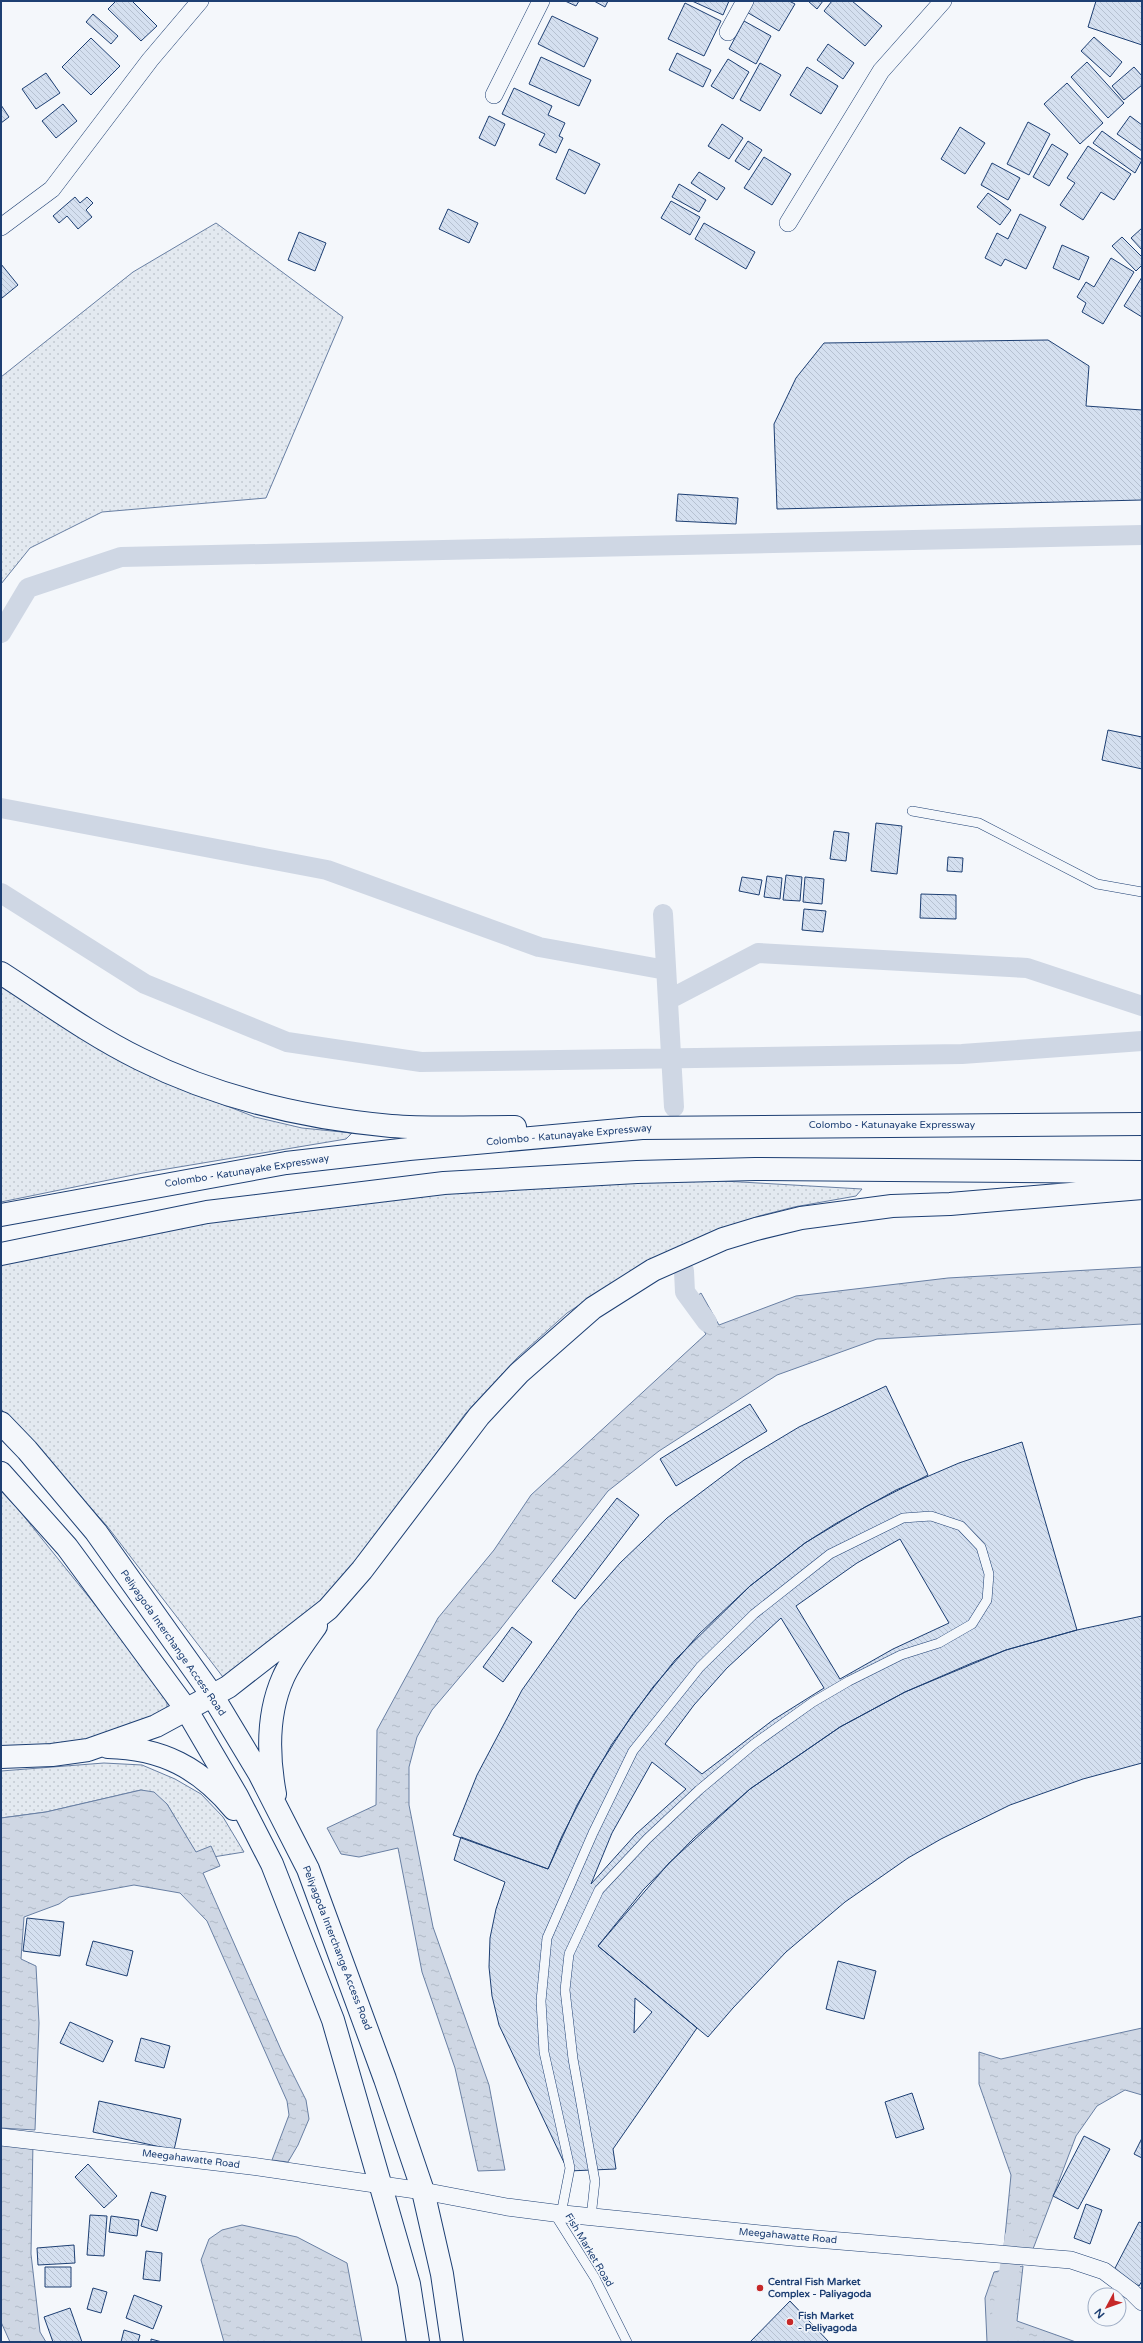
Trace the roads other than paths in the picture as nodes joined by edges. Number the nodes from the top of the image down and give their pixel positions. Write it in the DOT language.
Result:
graph roads {
  1 [pos="200,1"];
  2 [pos="541,1"];
  3 [pos="745,1"];
  4 [pos="943,1"];
  5 [pos="728,32"];
  6 [pos="494,95"];
  7 [pos="788,223"];
  8 [pos="1,227"];
  9 [pos="912,811"];
  10 [pos="1142,892"];
  11 [pos="1,973"];
  12 [pos="1142,1124"];
  13 [pos="642,1128"];
  14 [pos="1142,1172"];
  15 [pos="1142,1188"];
  16 [pos="1,1215"];
  17 [pos="1,1254"];
  18 [pos="1,1423"];
  19 [pos="1,1473"];
  20 [pos="328,1609"];
  21 [pos="212,1695"];
  22 [pos="186,1709"];
  23 [pos="88,1750"];
  24 [pos="1,1756"];
  25 [pos="279,1812"];
  26 [pos="261,1842"];
  27 [pos="1,2137"];
  28 [pos="380,2185"];
  29 [pos="423,2191"];
  30 [pos="557,2214"];
  31 [pos="591,2217"];
  32 [pos="1142,2302"];
  33 [pos="418,2342"];
  34 [pos="452,2342"];
  35 [pos="626,2342"];
  1 -- 8 [label="street"];
  2 -- 6 [label="street"];
  3 -- 5 [label="street"];
  4 -- 7 [label="street"];
  9 -- 10 [label="lane"];
  11 -- 13 [label="highway"];
  12 -- 13 [label="highway, Colombo - Katunayake Expressway"];
  13 -- 16 [label="highway, Colombo - Katunayake Expressway"];
  14 -- 17 [label="highway"];
  15 -- 20 [label="highway"];
  18 -- 21 [label="highway, Peliyagoda Interchange Access Road"];
  19 -- 22 [label="highway"];
  20 -- 21 [label="highway"];
  20 -- 25 [label="highway"];
  21 -- 22 [label="highway"];
  21 -- 25 [label="highway, Peliyagoda Interchange Access Road"];
  22 -- 23 [label="highway"];
  22 -- 26 [label="highway"];
  23 -- 24 [label="highway"];
  23 -- 26 [label="highway"];
  25 -- 29 [label="highway, Peliyagoda Interchange Access Road"];
  26 -- 28 [label="highway"];
  27 -- 28 [label="street, Meegahawatte Road"];
  28 -- 29 [label="street, Meegahawatte Road"];
  28 -- 33 [label="highway"];
  29 -- 30 [label="street, Meegahawatte Road"];
  29 -- 34 [label="highway, Peliyagoda Interchange Access Road"];
  30 -- 31 [label="street, Meegahawatte Road"];
  30 -- 31 [label="lane"];
  30 -- 35 [label="lane, Fish Market Road"];
  31 -- 32 [label="street, Meegahawatte Road"];
}
